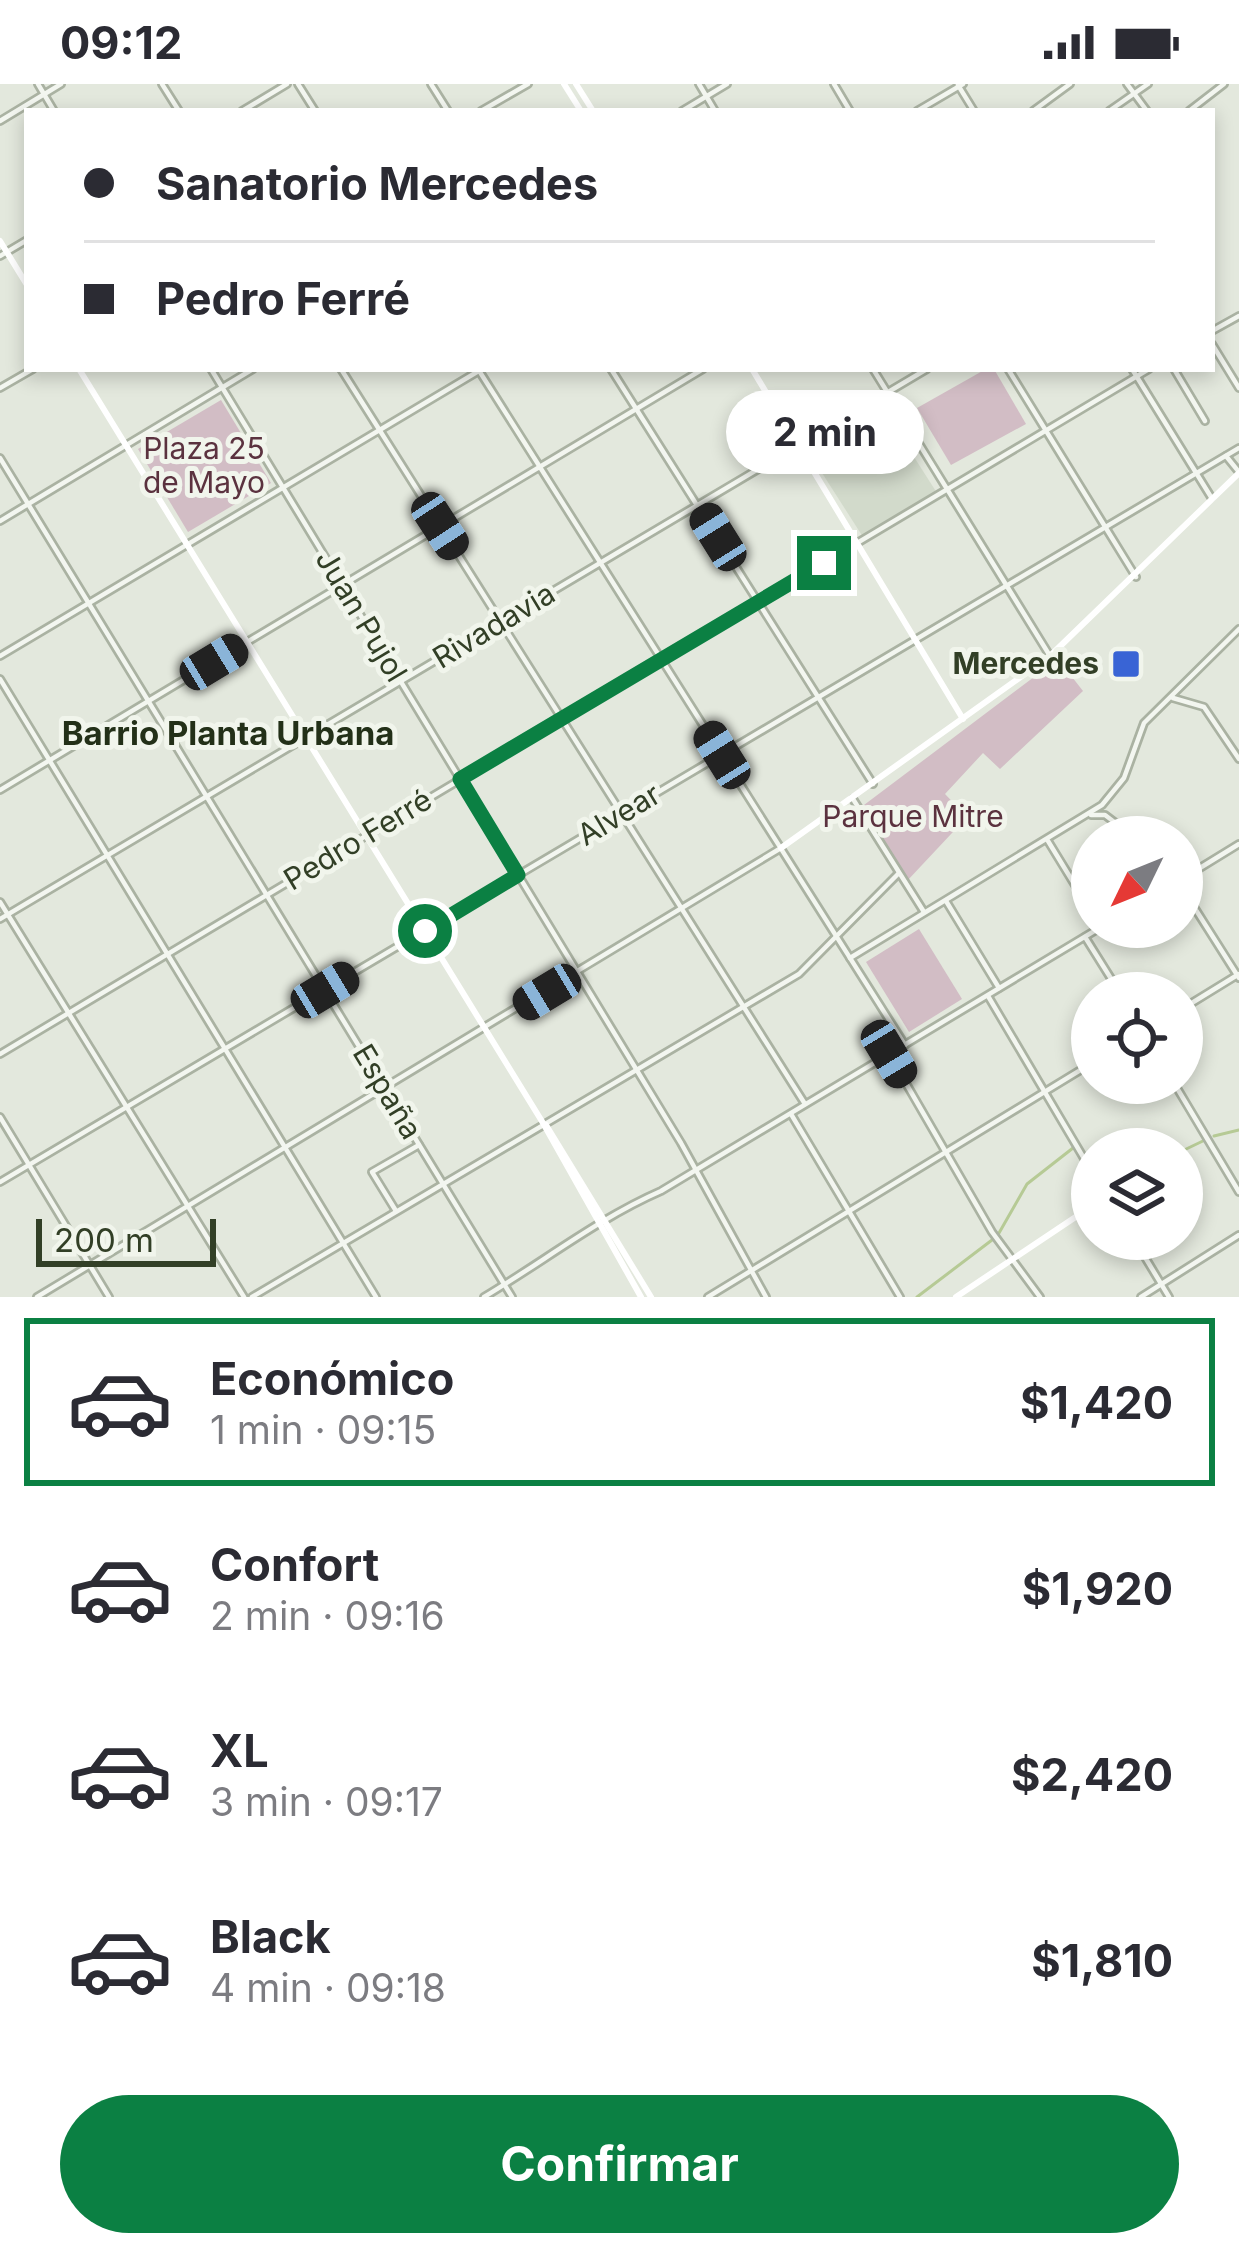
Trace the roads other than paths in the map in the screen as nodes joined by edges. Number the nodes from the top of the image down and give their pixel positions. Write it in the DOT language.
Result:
graph roads {
  1 [pos="38,84"];
  2 [pos="62,84"];
  3 [pos="287,84"];
  4 [pos="528,84"];
  5 [pos="699,84"];
  6 [pos="727,84"];
  7 [pos="1070,84"];
  8 [pos="1127,84"];
  9 [pos="1148,84"];
  10 [pos="1224,84"];
  11 [pos="960,85"];
  12 [pos="44,94"];
  13 [pos="1134,94"];
  14 [pos="706,97"];
  15 [pos="53,108"];
  16 [pos="247,108"];
  17 [pos="486,108"];
  18 [pos="687,108"];
  19 [pos="713,108"];
  20 [pos="921,108"];
  21 [pos="1037,108"];
  22 [pos="1113,108"];
  23 [pos="1145,108"];
  24 [pos="1194,108"];
  25 [pos="0,121"];
  26 [pos="0,241"];
  27 [pos="3,254"];
  28 [pos="24,281"];
  29 [pos="1215,349"];
  30 [pos="28,372"];
  31 [pos="81,372"];
  32 [pos="213,372"];
  33 [pos="248,372"];
  34 [pos="343,372"];
  35 [pos="477,372"];
  36 [pos="481,372"];
  37 [pos="613,372"];
  38 [pos="698,372"];
  39 [pos="754,372"];
  40 [pos="875,372"];
  41 [pos="922,372"];
  42 [pos="1010,372"];
  43 [pos="1176,372"];
  44 [pos="1134,373"];
  45 [pos="222,387"];
  46 [pos="0,388"];
  47 [pos="1239,388"];
  48 [pos="887,392"];
  49 [pos="637,409"];
  50 [pos="1205,421"];
  51 [pos="380,430"];
  52 [pos="1046,430"];
  53 [pos="126,445"];
  54 [pos="798,446"];
  55 [pos="1239,448"];
  56 [pos="1226,456"];
  57 [pos="0,458"];
  58 [pos="540,467"];
  59 [pos="1239,472"];
  60 [pos="1196,473"];
  61 [pos="283,488"];
  62 [pos="947,491"];
  63 [pos="1212,499"];
  64 [pos="28,504"];
  65 [pos="698,505"];
  66 [pos="0,520"];
  67 [pos="440,526"];
  68 [pos="1106,527"];
  69 [pos="187,544"];
  70 [pos="857,544"];
  71 [pos="601,563"];
  72 [pos="1136,578"];
  73 [pos="342,585"];
  74 [pos="1006,586"];
  75 [pos="759,602"];
  76 [pos="89,603"];
  77 [pos="502,621"];
  78 [pos="1239,629"];
  79 [pos="916,640"];
  80 [pos="247,642"];
  81 [pos="0,656"];
  82 [pos="1050,656"];
  83 [pos="662,659"];
  84 [pos="0,679"];
  85 [pos="400,681"];
  86 [pos="819,697"];
  87 [pos="1171,698"];
  88 [pos="148,701"];
  89 [pos="565,717"];
  90 [pos="963,718"];
  91 [pos="305,736"];
  92 [pos="722,755"];
  93 [pos="1239,759"];
  94 [pos="49,760"];
  95 [pos="460,779"];
  96 [pos="874,784"];
  97 [pos="0,790"];
  98 [pos="206,796"];
  99 [pos="1109,797"];
  100 [pos="853,799"];
  101 [pos="624,812"];
  102 [pos="1086,816"];
  103 [pos="1108,816"];
  104 [pos="1071,825"];
  105 [pos="366,836"];
  106 [pos="1047,839"];
  107 [pos="1239,844"];
  108 [pos="781,848"];
  109 [pos="106,856"];
  110 [pos="1203,865"];
  111 [pos="898,874"];
  112 [pos="518,875"];
  113 [pos="1071,879"];
  114 [pos="266,895"];
  115 [pos="945,899"];
  116 [pos="0,902"];
  117 [pos="684,910"];
  118 [pos="924,912"];
  119 [pos="8,915"];
  120 [pos="0,920"];
  121 [pos="1203,921"];
  122 [pos="425,931"];
  123 [pos="837,935"];
  124 [pos="1071,945"];
  125 [pos="166,955"];
  126 [pos="850,958"];
  127 [pos="578,973"];
  128 [pos="1238,976"];
  129 [pos="999,988"];
  130 [pos="325,990"];
  131 [pos="988,996"];
  132 [pos="1203,997"];
  133 [pos="743,1007"];
  134 [pos="68,1013"];
  135 [pos="485,1028"];
  136 [pos="905,1045"];
  137 [pos="224,1050"];
  138 [pos="0,1054"];
  139 [pos="889,1054"];
  140 [pos="635,1068"];
  141 [pos="1071,1076"];
  142 [pos="385,1088"];
  143 [pos="1043,1093"];
  144 [pos="805,1104"];
  145 [pos="1187,1104"];
  146 [pos="126,1108"];
  147 [pos="790,1114"];
  148 [pos="0,1117"];
  149 [pos="543,1123"];
  150 [pos="1071,1138"];
  151 [pos="419,1144"];
  152 [pos="284,1149"];
  153 [pos="947,1151"];
  154 [pos="29,1165"];
  155 [pos="697,1169"];
  156 [pos="0,1182"];
  157 [pos="442,1183"];
  158 [pos="1239,1191"];
  159 [pos="187,1207"];
  160 [pos="396,1211"];
  161 [pos="849,1211"];
  162 [pos="1071,1219"];
  163 [pos="607,1221"];
  164 [pos="599,1228"];
  165 [pos="1239,1235"];
  166 [pos="345,1242"];
  167 [pos="1013,1256"];
  168 [pos="1147,1260"];
  169 [pos="90,1265"];
  170 [pos="752,1271"];
  171 [pos="1162,1284"];
  172 [pos="505,1285"];
  173 [pos="37,1297"];
  174 [pos="110,1297"];
  175 [pos="248,1297"];
  176 [pos="376,1297"];
  177 [pos="484,1297"];
  178 [pos="512,1297"];
  179 [pos="641,1297"];
  180 [pos="651,1297"];
  181 [pos="708,1297"];
  182 [pos="766,1297"];
  183 [pos="899,1297"];
  184 [pos="956,1297"];
  185 [pos="1040,1297"];
  186 [pos="1141,1297"];
  187 [pos="1169,1297"];
  1 -- 12 [label="street"];
  2 -- 12 [label="street"];
  3 -- 16 [label="street"];
  4 -- 17 [label="street"];
  5 -- 14 [label="street"];
  6 -- 14 [label="street"];
  7 -- 21 [label="street"];
  8 -- 13 [label="street"];
  9 -- 13 [label="street"];
  10 -- 24 [label="street"];
  11 -- 20 [label="street"];
  12 -- 15 [label="street"];
  12 -- 25 [label="street"];
  13 -- 22 [label="street"];
  13 -- 23 [label="street"];
  14 -- 18 [label="street"];
  14 -- 19 [label="street"];
  26 -- 27 [label="street"];
  27 -- 28 [label="street"];
  29 -- 47 [label="street"];
  30 -- 46 [label="street"];
  31 -- 53 [label="street"];
  32 -- 45 [label="street, Juan Pujol"];
  33 -- 45 [label="street"];
  34 -- 51 [label="street"];
  35 -- 51 [label="street"];
  36 -- 58 [label="street"];
  37 -- 49 [label="street"];
  38 -- 49 [label="street"];
  39 -- 54 [label="street"];
  40 -- 48 [label="street"];
  41 -- 48 [label="street, Rivadavia"];
  42 -- 52 [label="street"];
  43 -- 50 [label="street"];
  44 -- 52 [label="street, Pedro Ferré"];
  44 -- 60 [label="street"];
  45 -- 53 [label="street"];
  45 -- 61 [label="street, Juan Pujol"];
  48 -- 54 [label="street, Rivadavia"];
  48 -- 62 [label="street"];
  49 -- 58 [label="street"];
  49 -- 65 [label="street"];
  51 -- 61 [label="street"];
  51 -- 67 [label="street"];
  52 -- 62 [label="street, Pedro Ferré"];
  52 -- 68 [label="street"];
  53 -- 64 [label="street"];
  53 -- 69 [label="street"];
  54 -- 65 [label="street, Rivadavia"];
  54 -- 70 [label="street"];
  55 -- 56 [label="street, Alvear"];
  56 -- 59 [label="street"];
  56 -- 60 [label="street, Alvear"];
  57 -- 64 [label="street, España"];
  58 -- 67 [label="street"];
  58 -- 71 [label="street"];
  59 -- 63 [label="street"];
  60 -- 63 [label="street"];
  60 -- 68 [label="street, Alvear"];
  61 -- 69 [label="street"];
  61 -- 73 [label="street, Juan Pujol"];
  62 -- 70 [label="street, Pedro Ferré"];
  62 -- 74 [label="street"];
  63 -- 72 [label="street"];
  64 -- 66 [label="street"];
  64 -- 76 [label="street, España"];
  65 -- 71 [label="street, Rivadavia"];
  65 -- 75 [label="street"];
  67 -- 73 [label="street"];
  67 -- 77 [label="street"];
  68 -- 72 [label="street"];
  68 -- 74 [label="street, Alvear"];
  69 -- 76 [label="street"];
  69 -- 80 [label="street"];
  70 -- 75 [label="street, Pedro Ferré"];
  70 -- 79 [label="street"];
  71 -- 77 [label="street, Rivadavia"];
  71 -- 83 [label="street"];
  72 -- 82 [label="street"];
  73 -- 80 [label="street"];
  73 -- 85 [label="street, Juan Pujol"];
  74 -- 79 [label="street, Alvear"];
  74 -- 82 [label="street"];
  75 -- 83 [label="street, Pedro Ferré"];
  75 -- 86 [label="street"];
  76 -- 81 [label="street"];
  76 -- 88 [label="street, España"];
  77 -- 85 [label="street, Rivadavia"];
  77 -- 89 [label="street"];
  78 -- 87 [label="street"];
  79 -- 86 [label="street, Alvear"];
  79 -- 90 [label="street"];
  80 -- 88 [label="street"];
  80 -- 91 [label="street"];
  82 -- 90 [label="street"];
  83 -- 89 [label="street, Pedro Ferré"];
  83 -- 92 [label="street"];
  84 -- 94 [label="street"];
  85 -- 91 [label="street, Rivadavia"];
  85 -- 95 [label="street, Juan Pujol"];
  86 -- 92 [label="street, Alvear"];
  86 -- 96 [label="street"];
  87 -- 93 [label="street"];
  87 -- 99 [label="street"];
  88 -- 94 [label="street"];
  88 -- 98 [label="street, España"];
  89 -- 95 [label="street, Pedro Ferré"];
  89 -- 101 [label="street"];
  90 -- 96 [label="street"];
  91 -- 98 [label="street, Rivadavia"];
  91 -- 105 [label="street"];
  92 -- 101 [label="street, Alvear"];
  92 -- 108 [label="street"];
  94 -- 97 [label="street"];
  94 -- 109 [label="street"];
  95 -- 105 [label="street, Pedro Ferré"];
  95 -- 112 [label="street, Juan Pujol"];
  96 -- 100 [label="street"];
  98 -- 109 [label="street, Rivadavia"];
  98 -- 114 [label="street, España"];
  99 -- 102 [label="street"];
  99 -- 103 [label="street"];
  100 -- 108 [label="street"];
  100 -- 111 [label="street"];
  101 -- 112 [label="street, Alvear"];
  101 -- 117 [label="street"];
  104 -- 106 [label="street"];
  105 -- 114 [label="street, Pedro Ferré"];
  105 -- 122 [label="street"];
  106 -- 113 [label="street"];
  106 -- 115 [label="street"];
  107 -- 110 [label="street"];
  108 -- 117 [label="street"];
  108 -- 123 [label="street"];
  109 -- 119 [label="street, Rivadavia"];
  109 -- 125 [label="street"];
  111 -- 118 [label="street"];
  111 -- 123 [label="street"];
  112 -- 122 [label="street, Alvear"];
  112 -- 127 [label="street, Juan Pujol"];
  114 -- 125 [label="street, Pedro Ferré"];
  114 -- 130 [label="street, España"];
  115 -- 118 [label="street"];
  115 -- 129 [label="street"];
  116 -- 119 [label="street"];
  117 -- 127 [label="street"];
  117 -- 133 [label="street"];
  118 -- 126 [label="street"];
  119 -- 120 [label="street, Rivadavia"];
  119 -- 134 [label="street"];
  121 -- 128 [label="street"];
  122 -- 130 [label="street, Alvear"];
  122 -- 135 [label="street"];
  123 -- 126 [label="street"];
  123 -- 133 [label="street"];
  124 -- 129 [label="street"];
  125 -- 134 [label="street, Pedro Ferré"];
  125 -- 137 [label="street"];
  126 -- 136 [label="street"];
  127 -- 135 [label="street"];
  127 -- 140 [label="street, Juan Pujol"];
  128 -- 132 [label="street"];
  129 -- 131 [label="street"];
  130 -- 137 [label="street, Alvear"];
  130 -- 142 [label="street, España"];
  131 -- 136 [label="street"];
  131 -- 143 [label="street"];
  133 -- 140 [label="street"];
  133 -- 144 [label="street"];
  134 -- 138 [label="street, Pedro Ferré"];
  134 -- 146 [label="street"];
  135 -- 142 [label="street"];
  135 -- 149 [label="street"];
  136 -- 139 [label="street"];
  137 -- 146 [label="street, Alvear"];
  137 -- 152 [label="street"];
  139 -- 144 [label="street"];
  139 -- 153 [label="street"];
  140 -- 149 [label="street"];
  140 -- 155 [label="street, Juan Pujol"];
  141 -- 143 [label="street"];
  142 -- 151 [label="street, España"];
  142 -- 152 [label="street"];
  143 -- 150 [label="street"];
  143 -- 153 [label="street"];
  144 -- 147 [label="street"];
  145 -- 158 [label="street"];
  146 -- 154 [label="street, Alvear"];
  146 -- 159 [label="street"];
  147 -- 155 [label="street"];
  147 -- 161 [label="street"];
  148 -- 154 [label="street"];
  149 -- 157 [label="street"];
  149 -- 163 [label="street"];
  149 -- 164 [label="street"];
  151 -- 157 [label="street, España"];
  151 -- 160 [label="street"];
  152 -- 159 [label="street"];
  152 -- 166 [label="street"];
  153 -- 161 [label="street"];
  153 -- 167 [label="street"];
  154 -- 156 [label="street, Alvear"];
  154 -- 169 [label="street"];
  155 -- 163 [label="street"];
  155 -- 170 [label="street, Juan Pujol"];
  157 -- 160 [label="street"];
  157 -- 172 [label="street, España"];
  159 -- 169 [label="street"];
  159 -- 175 [label="street"];
  160 -- 166 [label="street"];
  161 -- 170 [label="street"];
  161 -- 183 [label="street"];
  162 -- 167 [label="street"];
  163 -- 164 [label="street"];
  163 -- 180 [label="street"];
  164 -- 172 [label="street"];
  164 -- 179 [label="street"];
  165 -- 171 [label="street"];
  166 -- 175 [label="street"];
  166 -- 176 [label="street"];
  167 -- 184 [label="street"];
  167 -- 185 [label="street"];
  168 -- 171 [label="street"];
  169 -- 173 [label="street"];
  169 -- 174 [label="street"];
  170 -- 181 [label="street"];
  170 -- 182 [label="street, Juan Pujol"];
  171 -- 186 [label="street"];
  171 -- 187 [label="street"];
  172 -- 177 [label="street"];
  172 -- 178 [label="street, España"];
}
